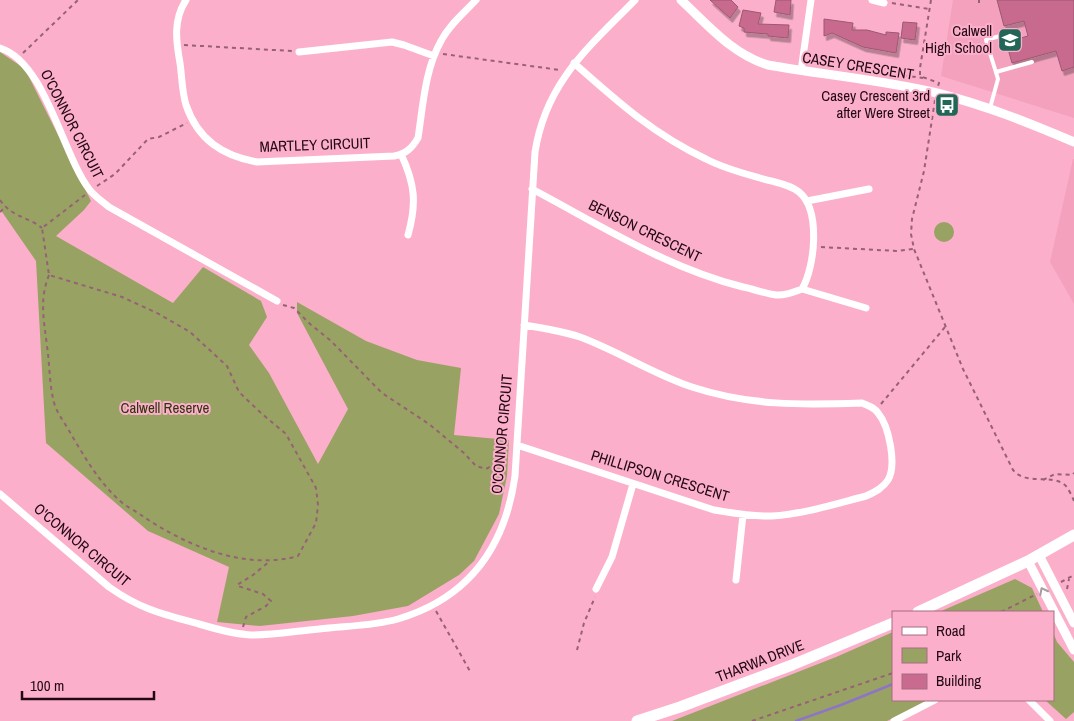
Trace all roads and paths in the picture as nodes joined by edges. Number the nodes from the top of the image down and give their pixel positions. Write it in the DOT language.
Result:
graph roads {
  1 [pos="78,0"];
  2 [pos="186,0"];
  3 [pos="476,0"];
  4 [pos="635,0"];
  5 [pos="681,0"];
  6 [pos="812,0"];
  7 [pos="872,0"];
  8 [pos="931,0"];
  9 [pos="884,3"];
  10 [pos="929,8"];
  11 [pos="1000,36"];
  12 [pos="190,45"];
  13 [pos="0,48"];
  14 [pos="25,50"];
  15 [pos="299,52"];
  16 [pos="435,53"];
  17 [pos="1032,62"];
  18 [pos="574,63"];
  19 [pos="801,71"];
  20 [pos="996,72"];
  21 [pos="557,77"];
  22 [pos="937,93"];
  23 [pos="990,108"];
  24 [pos="192,120"];
  25 [pos="1074,142"];
  26 [pos="401,154"];
  27 [pos="532,189"];
  28 [pos="869,189"];
  29 [pos="86,191"];
  30 [pos="0,200"];
  31 [pos="807,201"];
  32 [pos="6,207"];
  33 [pos="0,212"];
  34 [pos="42,228"];
  35 [pos="408,235"];
  36 [pos="818,246"];
  37 [pos="914,249"];
  38 [pos="49,275"];
  39 [pos="802,289"];
  40 [pos="277,301"];
  41 [pos="866,308"];
  42 [pos="524,325"];
  43 [pos="945,328"];
  44 [pos="876,410"];
  45 [pos="517,445"];
  46 [pos="505,461"];
  47 [pos="1074,472"];
  48 [pos="1043,480"];
  49 [pos="633,484"];
  50 [pos="0,494"];
  51 [pos="1074,501"];
  52 [pos="743,515"];
  53 [pos="1074,536"];
  54 [pos="1039,555"];
  55 [pos="270,561"];
  56 [pos="1028,561"];
  57 [pos="1074,575"];
  58 [pos="1069,578"];
  59 [pos="736,580"];
  60 [pos="1061,582"];
  61 [pos="596,589"];
  62 [pos="1067,591"];
  63 [pos="1038,594"];
  64 [pos="920,611"];
  65 [pos="1003,611"];
  66 [pos="1054,611"];
  67 [pos="1054,611"];
  68 [pos="439,617"];
  69 [pos="892,623"];
  70 [pos="1074,623"];
  71 [pos="243,628"];
  72 [pos="577,650"];
  73 [pos="1074,650"];
  74 [pos="471,673"];
  75 [pos="892,673"];
  76 [pos="933,701"];
  77 [pos="1030,701"];
  78 [pos="637,721"];
  79 [pos="752,721"];
  80 [pos="894,721"];
  81 [pos="1050,721"];
  1 -- 14 [label="path"];
  2 -- 24 [label="street, MARTLEY CIRCUIT"];
  3 -- 16 [label="street"];
  4 -- 18 [label="street, O'CONNOR CIRCUIT"];
  5 -- 19 [label="street, CASEY CRESCENT"];
  6 -- 19 [label="street"];
  7 -- 9 [label="street"];
  8 -- 10 [label="path"];
  9 -- 10 [label="path"];
  10 -- 22 [label="path"];
  11 -- 20 [label="lane"];
  12 -- 15 [label="path"];
  13 -- 29 [label="street, O'CONNOR CIRCUIT"];
  15 -- 16 [label="street"];
  16 -- 21 [label="path"];
  16 -- 26 [label="street"];
  17 -- 20 [label="lane"];
  18 -- 27 [label="street, O'CONNOR CIRCUIT"];
  18 -- 31 [label="street"];
  19 -- 22 [label="street, CASEY CRESCENT"];
  20 -- 23 [label="lane"];
  22 -- 23 [label="street, CASEY CRESCENT"];
  22 -- 37 [label="path"];
  23 -- 25 [label="street, CASEY CRESCENT"];
  24 -- 26 [label="street, MARTLEY CIRCUIT"];
  24 -- 29 [label="path"];
  26 -- 35 [label="street"];
  27 -- 39 [label="street, BENSON CRESCENT"];
  27 -- 42 [label="street, O'CONNOR CIRCUIT"];
  28 -- 31 [label="street"];
  29 -- 34 [label="path"];
  29 -- 40 [label="street, O'CONNOR CIRCUIT"];
  30 -- 32 [label="path"];
  31 -- 39 [label="street"];
  32 -- 33 [label="path"];
  32 -- 34 [label="path"];
  34 -- 38 [label="path"];
  36 -- 37 [label="path"];
  37 -- 43 [label="path"];
  38 -- 55 [label="path"];
  38 -- 55 [label="path"];
  39 -- 41 [label="street"];
  40 -- 46 [label="path"];
  42 -- 44 [label="street"];
  42 -- 45 [label="street, O'CONNOR CIRCUIT"];
  43 -- 44 [label="path"];
  43 -- 48 [label="path"];
  44 -- 52 [label="street, PHILLIPSON CRESCENT"];
  45 -- 49 [label="street, PHILLIPSON CRESCENT"];
  45 -- 50 [label="street, O'CONNOR CIRCUIT"];
  47 -- 48 [label="path"];
  48 -- 51 [label="path"];
  49 -- 52 [label="street, PHILLIPSON CRESCENT"];
  49 -- 61 [label="street"];
  52 -- 59 [label="street"];
  53 -- 54 [label="main road"];
  54 -- 56 [label="main road"];
  54 -- 70 [label="street"];
  55 -- 71 [label="path"];
  56 -- 64 [label="main road"];
  67 -- 56 [label="street, one-way"];
  57 -- 58 [label="path"];
  58 -- 60 [label="path"];
  58 -- 62 [label="path"];
  61 -- 72 [label="path"];
  63 -- 65 [label="path"];
  73 -- 66 [label="street, one-way"];
  68 -- 74 [label="path"];
  69 -- 78 [label="main road, THARWA DRIVE"];
  75 -- 79 [label="path"];
  76 -- 80 [label="street"];
  77 -- 81 [label="street"];
}
